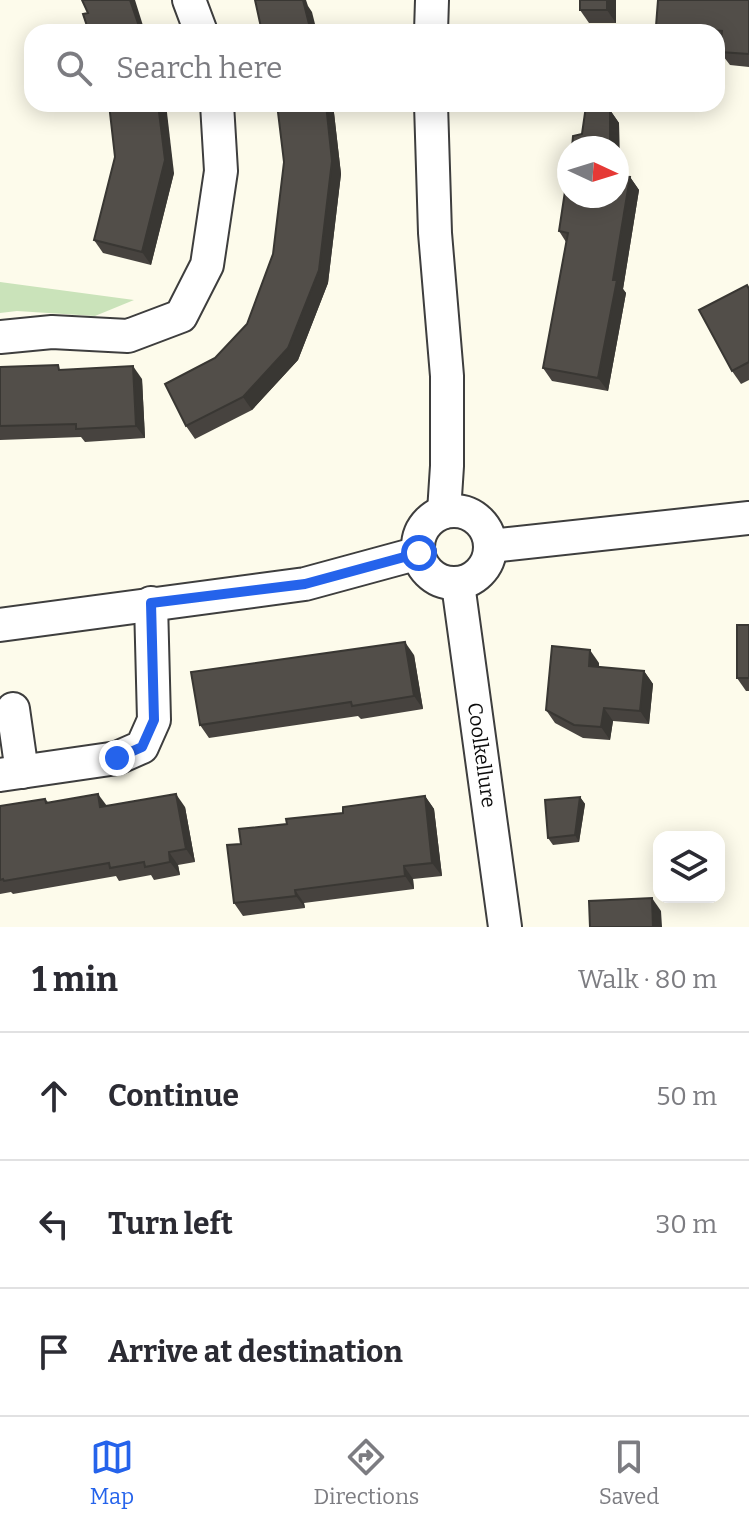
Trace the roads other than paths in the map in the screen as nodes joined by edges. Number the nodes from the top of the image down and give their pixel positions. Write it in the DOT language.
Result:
graph roads {
  1 [pos="189,0"];
  2 [pos="432,0"];
  3 [pos="198,24"];
  4 [pos="431,24"];
  5 [pos="217,112"];
  6 [pos="431,112"];
  7 [pos="0,337"];
  8 [pos="444,512"];
  9 [pos="749,518"];
  10 [pos="491,546"];
  11 [pos="419,553"];
  12 [pos="458,584"];
  13 [pos="151,603"];
  14 [pos="0,625"];
  15 [pos="13,709"];
  16 [pos="11,774"];
  17 [pos="505,927"];
  1 -- 3 [label="street"];
  2 -- 4 [label="street"];
  5 -- 7 [label="street"];
  6 -- 8 [label="street"];
  8 -- 10 [label="street"];
  8 -- 11 [label="street"];
  9 -- 10 [label="street"];
  10 -- 12 [label="street"];
  11 -- 12 [label="street"];
  11 -- 13 [label="street"];
  12 -- 17 [label="street, Coolkellure"];
  13 -- 14 [label="street"];
  13 -- 16 [label="street"];
  15 -- 16 [label="street"];
}
